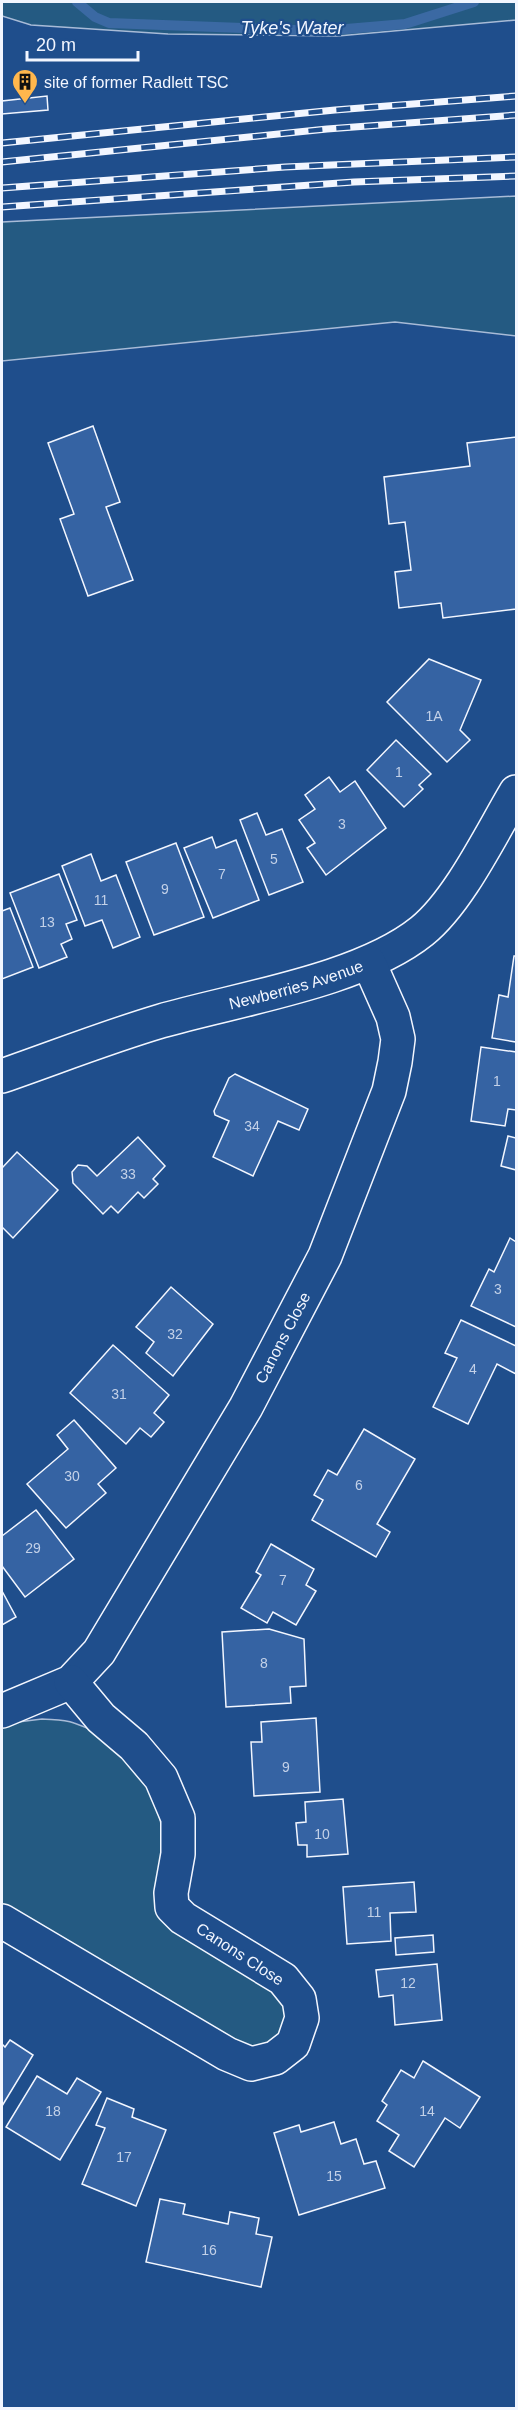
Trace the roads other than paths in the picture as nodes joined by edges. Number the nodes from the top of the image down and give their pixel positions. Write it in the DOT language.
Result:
graph roads {
  1 [pos="516,792"];
  2 [pos="369,963"];
  3 [pos="2,1076"];
  4 [pos="71,1682"];
  5 [pos="2,1711"];
  6 [pos="2,1922"];
  1 -- 2 [label="street, Newberries Avenue"];
  2 -- 3 [label="street, Newberries Avenue"];
  2 -- 4 [label="street, Canons Close"];
  4 -- 5 [label="street, Canons Close"];
  4 -- 6 [label="street, Canons Close"];
}
